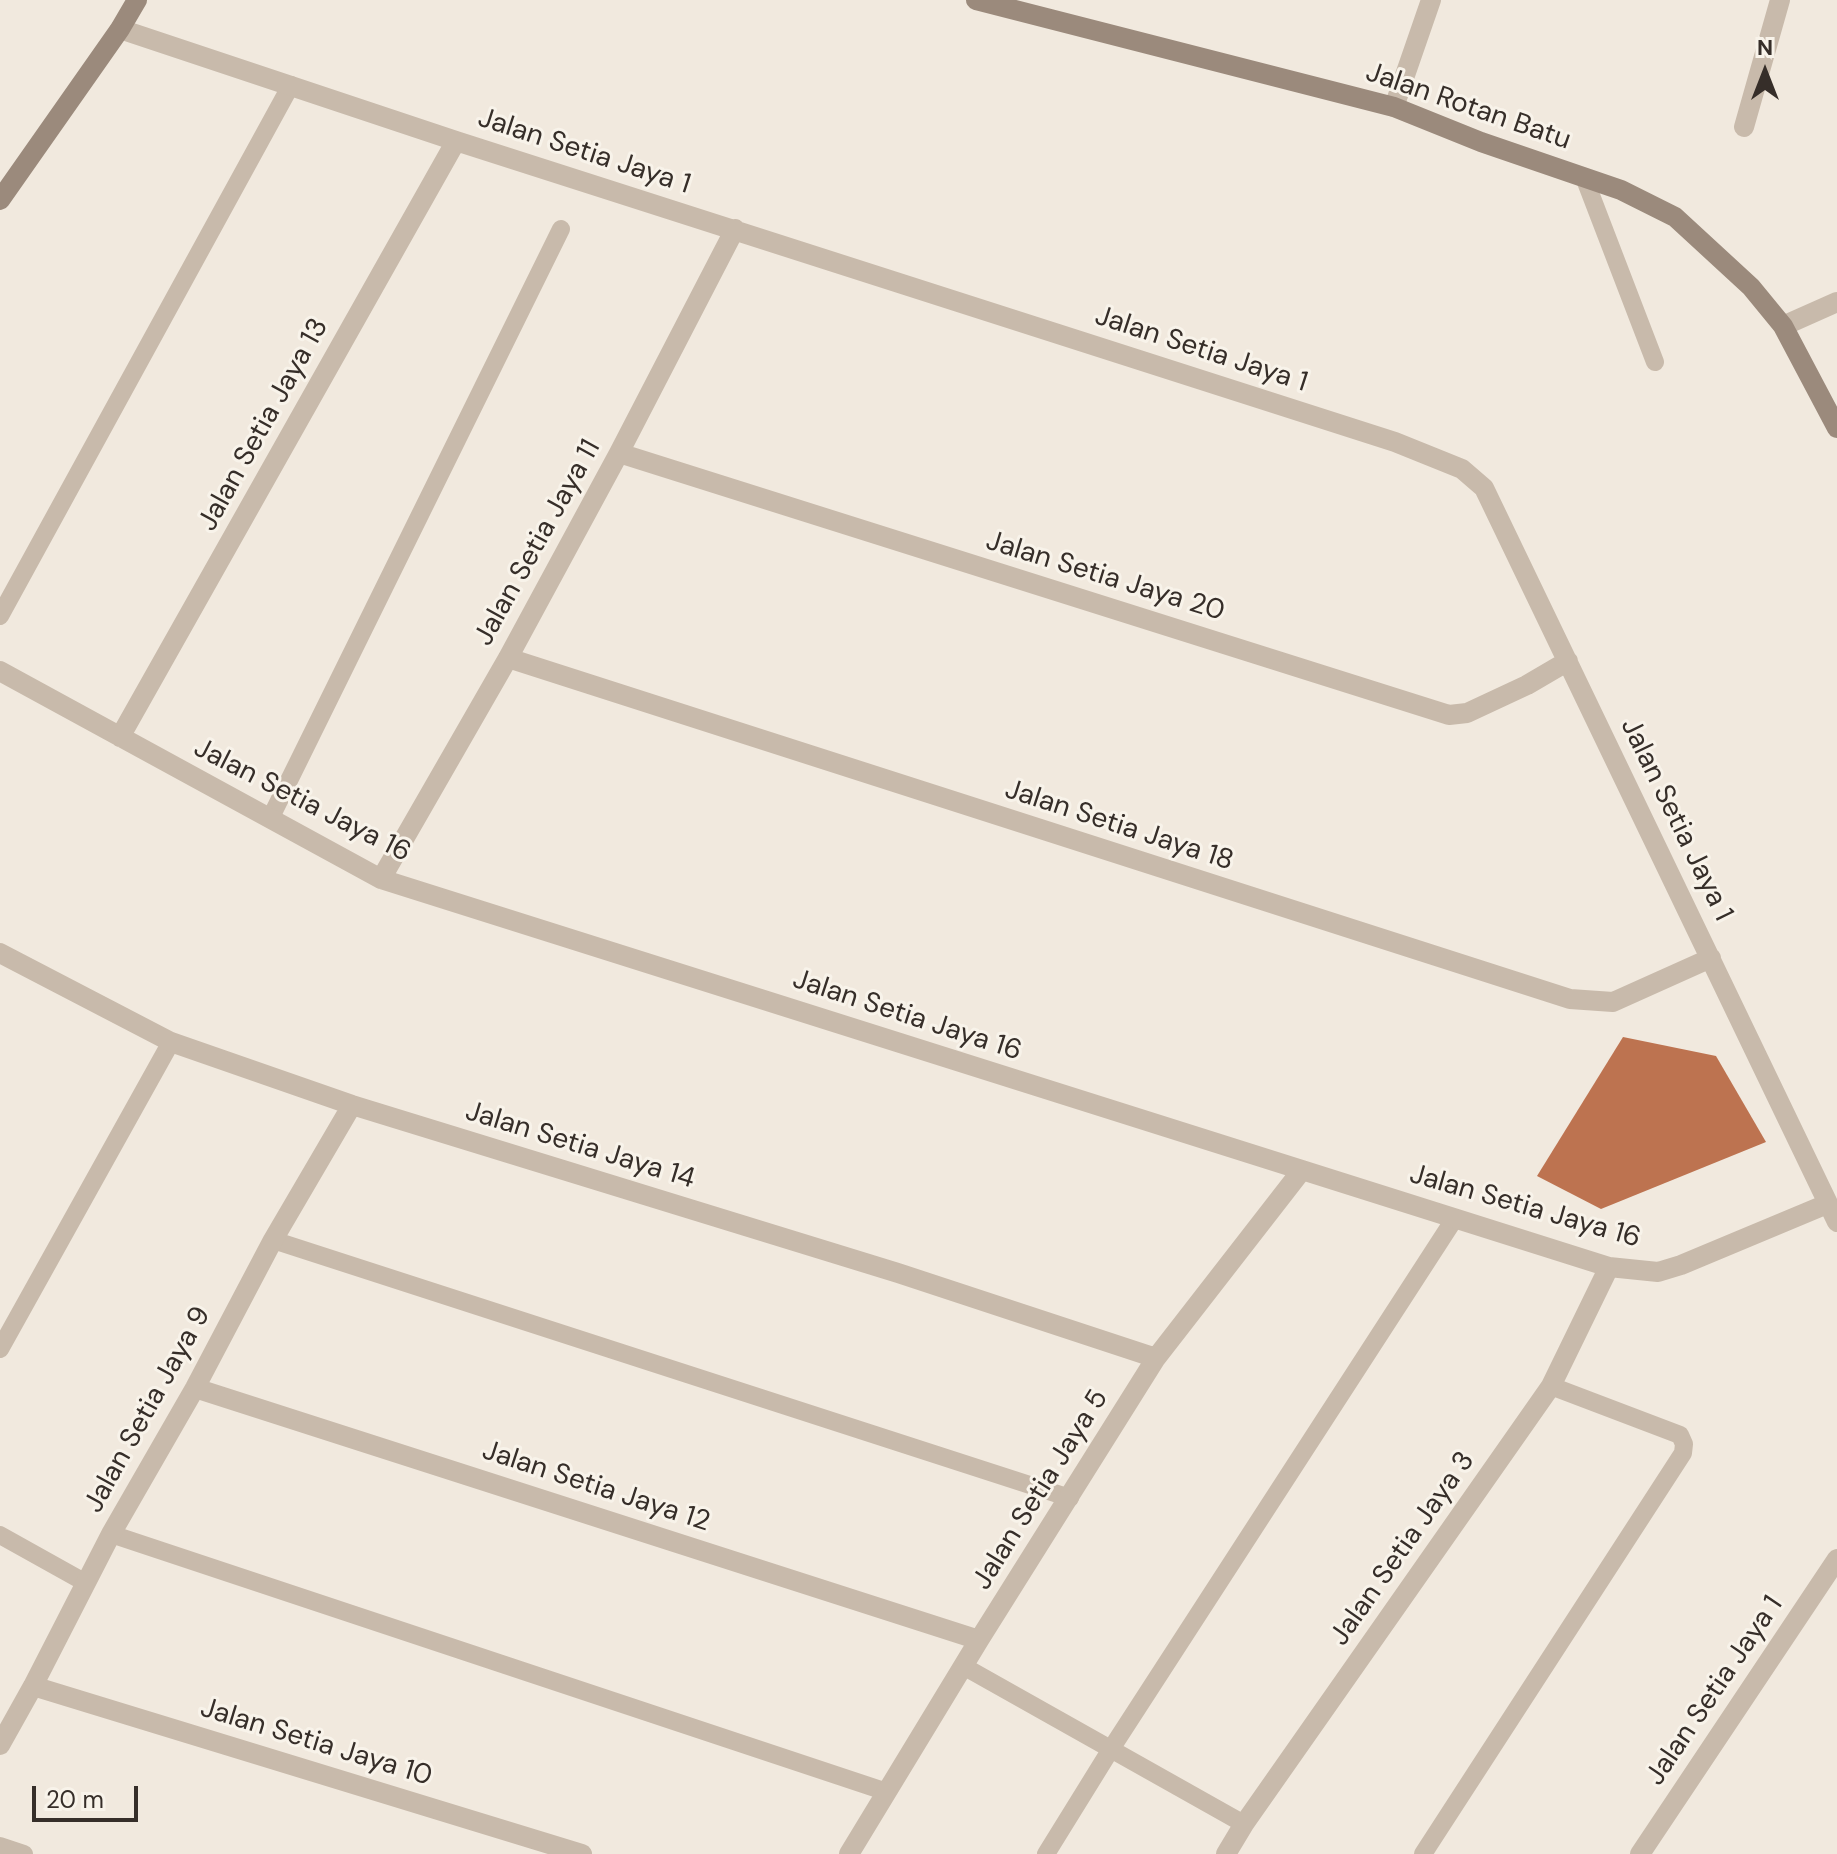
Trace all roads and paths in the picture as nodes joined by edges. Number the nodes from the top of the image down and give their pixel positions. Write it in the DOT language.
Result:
graph roads {
  1 [pos="137,0"];
  2 [pos="976,0"];
  3 [pos="1431,0"];
  4 [pos="1780,0"];
  5 [pos="120,29"];
  6 [pos="291,85"];
  7 [pos="1394,107"];
  8 [pos="1744,127"];
  9 [pos="456,141"];
  10 [pos="1584,177"];
  11 [pos="0,200"];
  12 [pos="561,229"];
  13 [pos="735,229"];
  14 [pos="1837,302"];
  15 [pos="1783,326"];
  16 [pos="1655,362"];
  17 [pos="1837,428"];
  18 [pos="619,453"];
  19 [pos="0,616"];
  20 [pos="508,658"];
  21 [pos="1568,661"];
  22 [pos="0,671"];
  23 [pos="120,737"];
  24 [pos="270,819"];
  25 [pos="381,879"];
  26 [pos="0,953"];
  27 [pos="1711,958"];
  28 [pos="171,1042"];
  29 [pos="352,1105"];
  30 [pos="1302,1170"];
  31 [pos="1832,1213"];
  32 [pos="1455,1218"];
  33 [pos="273,1240"];
  34 [pos="1609,1267"];
  35 [pos="0,1349"];
  36 [pos="1156,1358"];
  37 [pos="1551,1386"];
  38 [pos="195,1388"];
  39 [pos="1070,1498"];
  40 [pos="111,1534"];
  41 [pos="0,1535"];
  42 [pos="1837,1559"];
  43 [pos="86,1583"];
  44 [pos="979,1640"];
  45 [pos="963,1666"];
  46 [pos="33,1686"];
  47 [pos="0,1745"];
  48 [pos="1111,1749"];
  49 [pos="887,1792"];
  50 [pos="1244,1824"];
  51 [pos="0,1846"];
  52 [pos="24,1854"];
  53 [pos="582,1854"];
  54 [pos="849,1854"];
  55 [pos="1046,1854"];
  56 [pos="1226,1854"];
  57 [pos="1423,1854"];
  58 [pos="1640,1854"];
  1 -- 5 [label="street"];
  2 -- 7 [label="street, Jalan Rotan Batu"];
  3 -- 7 [label="street"];
  4 -- 8 [label="street"];
  5 -- 6 [label="street, Jalan Setia Jaya 1"];
  5 -- 11 [label="street"];
  6 -- 9 [label="street, Jalan Setia Jaya 1"];
  6 -- 19 [label="lane"];
  7 -- 10 [label="street, Jalan Rotan Batu"];
  9 -- 13 [label="street, Jalan Setia Jaya 1"];
  9 -- 23 [label="street, Jalan Setia Jaya 13"];
  10 -- 15 [label="street, Jalan Rotan Batu"];
  10 -- 16 [label="lane"];
  12 -- 24 [label="lane"];
  13 -- 18 [label="street, Jalan Setia Jaya 11"];
  13 -- 21 [label="street, Jalan Setia Jaya 1"];
  14 -- 15 [label="street"];
  15 -- 17 [label="street, Jalan Rotan Batu"];
  18 -- 20 [label="street, Jalan Setia Jaya 11"];
  18 -- 21 [label="street, Jalan Setia Jaya 20"];
  20 -- 25 [label="street, Jalan Setia Jaya 11"];
  20 -- 27 [label="street, Jalan Setia Jaya 18"];
  21 -- 27 [label="street, Jalan Setia Jaya 1"];
  22 -- 23 [label="street, Jalan Setia Jaya 16"];
  23 -- 24 [label="street, Jalan Setia Jaya 16"];
  24 -- 25 [label="street, Jalan Setia Jaya 16"];
  25 -- 30 [label="street, Jalan Setia Jaya 16"];
  26 -- 28 [label="street, Jalan Setia Jaya 14"];
  27 -- 31 [label="street, Jalan Setia Jaya 1"];
  28 -- 29 [label="street, Jalan Setia Jaya 14"];
  28 -- 35 [label="lane"];
  29 -- 33 [label="street, Jalan Setia Jaya 9"];
  29 -- 36 [label="street, Jalan Setia Jaya 14"];
  30 -- 32 [label="street, Jalan Setia Jaya 16"];
  30 -- 36 [label="street, Jalan Setia Jaya 5"];
  31 -- 34 [label="street, Jalan Setia Jaya 16"];
  32 -- 34 [label="street, Jalan Setia Jaya 16"];
  32 -- 48 [label="lane"];
  33 -- 38 [label="street, Jalan Setia Jaya 9"];
  33 -- 39 [label="lane"];
  34 -- 37 [label="street, Jalan Setia Jaya 3"];
  36 -- 39 [label="street, Jalan Setia Jaya 5"];
  37 -- 50 [label="street, Jalan Setia Jaya 3"];
  37 -- 57 [label="lane"];
  38 -- 40 [label="street, Jalan Setia Jaya 9"];
  38 -- 44 [label="street, Jalan Setia Jaya 12"];
  39 -- 44 [label="street, Jalan Setia Jaya 5"];
  40 -- 43 [label="street, Jalan Setia Jaya 9"];
  40 -- 49 [label="lane"];
  41 -- 43 [label="lane"];
  42 -- 58 [label="street, Jalan Setia Jaya 1"];
  43 -- 46 [label="street, Jalan Setia Jaya 9"];
  44 -- 45 [label="street, Jalan Setia Jaya 5"];
  45 -- 48 [label="lane"];
  45 -- 49 [label="street, Jalan Setia Jaya 5"];
  46 -- 47 [label="street, Jalan Setia Jaya 9"];
  46 -- 53 [label="street, Jalan Setia Jaya 10"];
  48 -- 50 [label="lane"];
  48 -- 55 [label="lane"];
  49 -- 54 [label="street, Jalan Setia Jaya 5"];
  50 -- 56 [label="street, Jalan Setia Jaya 3"];
  51 -- 52 [label="lane"];
}
